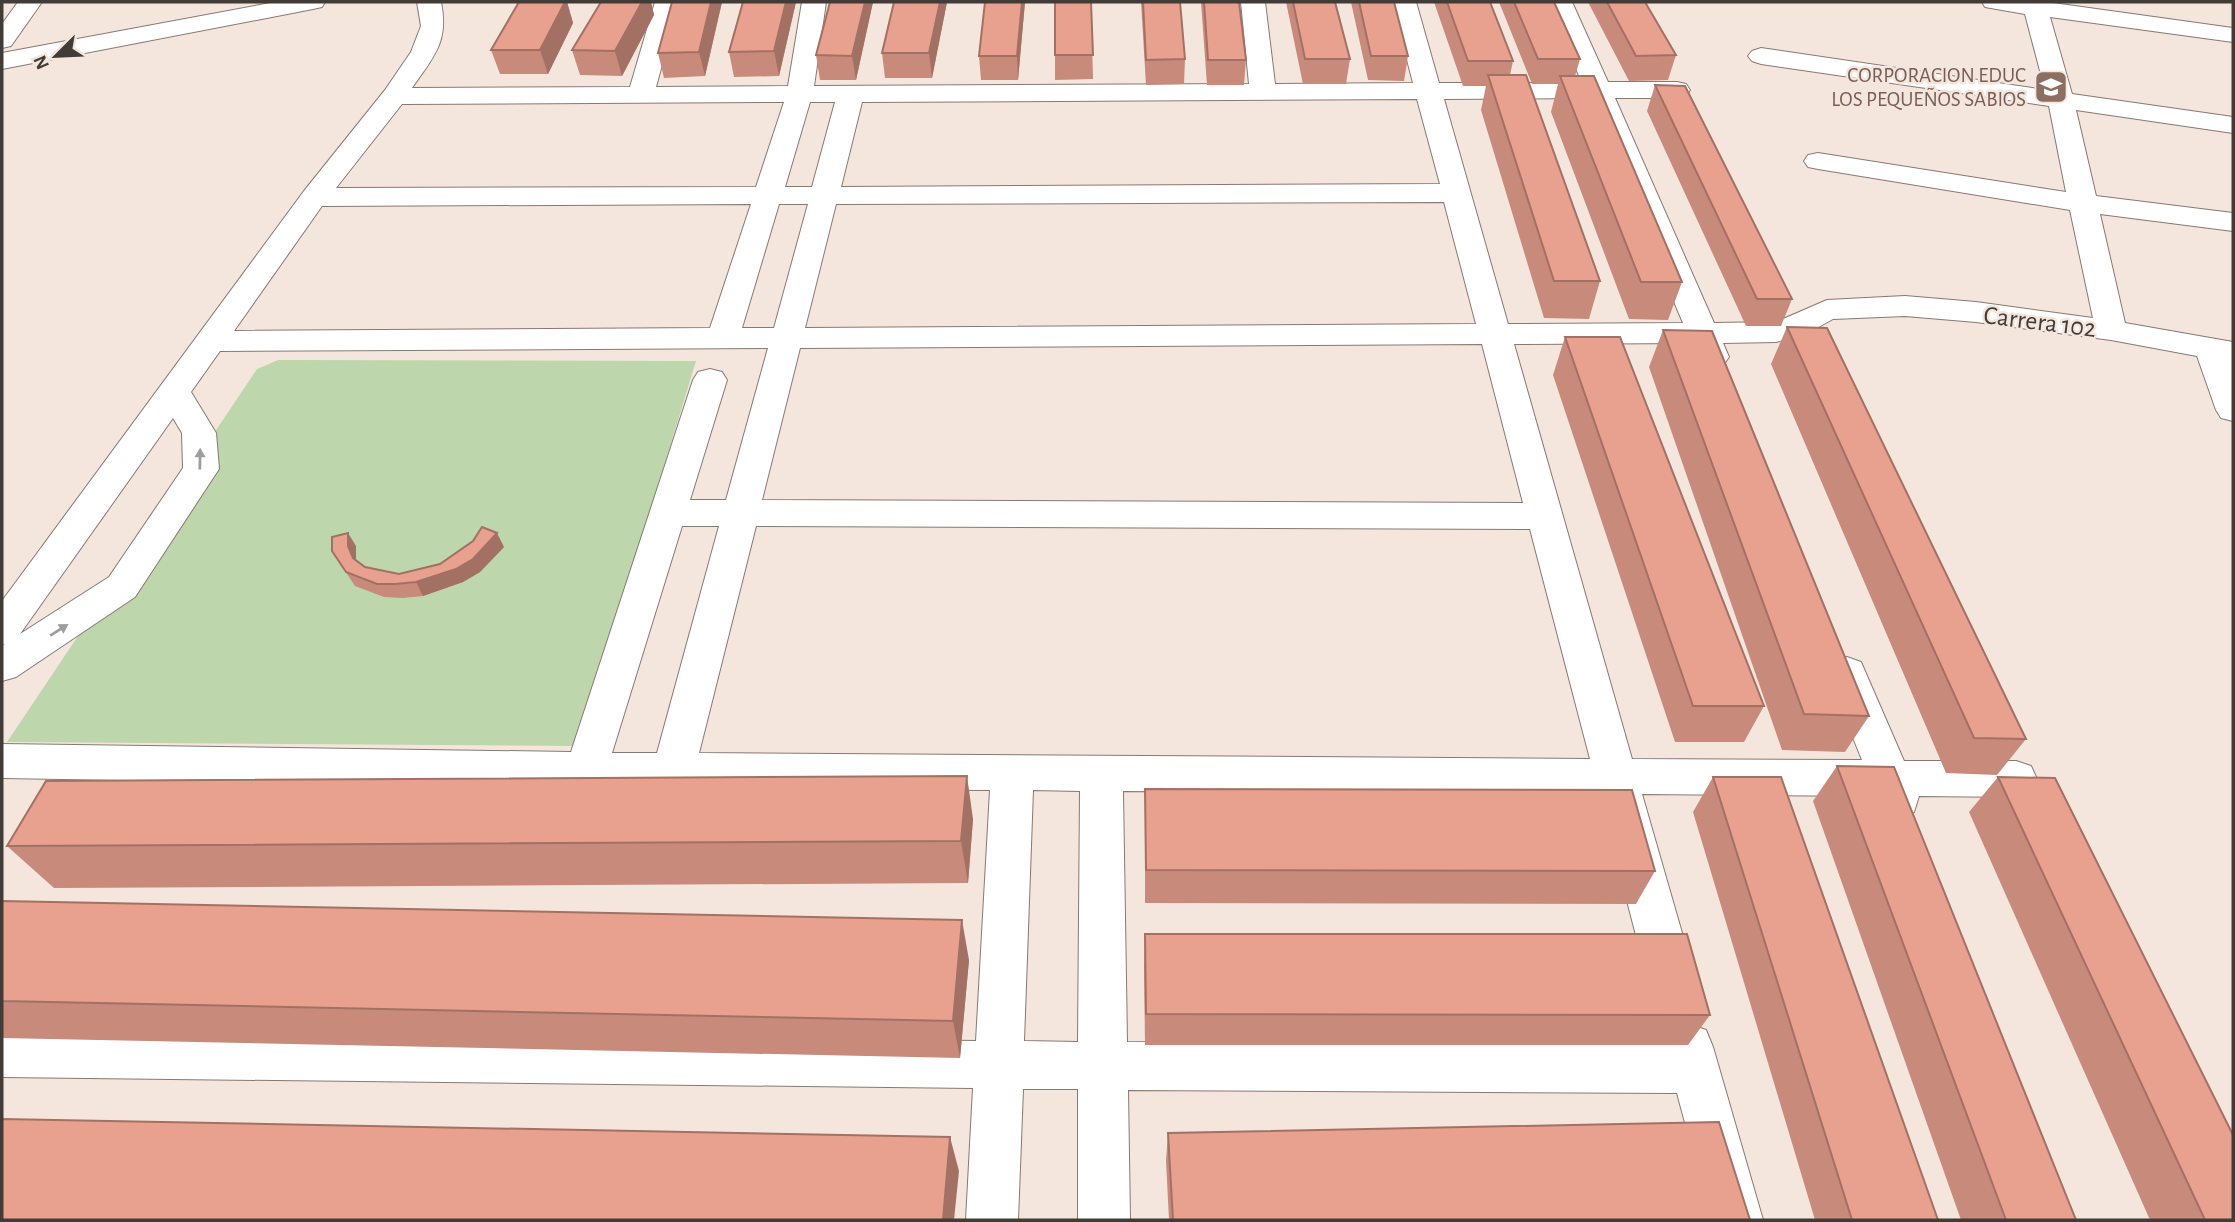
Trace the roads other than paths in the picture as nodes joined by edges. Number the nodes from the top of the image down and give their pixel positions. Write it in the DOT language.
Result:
graph roads {
  1 [pos="30,2"];
  2 [pos="202,2"];
  3 [pos="313,2"];
  4 [pos="429,2"];
  5 [pos="667,2"];
  6 [pos="814,2"];
  7 [pos="1253,2"];
  8 [pos="1404,2"];
  9 [pos="1560,2"];
  10 [pos="1994,2"];
  11 [pos="2035,5"];
  12 [pos="187,26"];
  13 [pos="2233,36"];
  14 [pos="2,41"];
  15 [pos="1761,56"];
  16 [pos="2,61"];
  17 [pos="1600,90"];
  18 [pos="1677,90"];
  19 [pos="1263,91"];
  20 [pos="1429,91"];
  21 [pos="641,93"];
  22 [pos="800,93"];
  23 [pos="851,93"];
  24 [pos="394,96"];
  25 [pos="2061,102"];
  26 [pos="2233,125"];
  27 [pos="1818,161"];
  28 [pos="1456,193"];
  29 [pos="768,195"];
  30 [pos="824,195"];
  31 [pos="314,197"];
  32 [pos="2083,203"];
  33 [pos="2233,222"];
  34 [pos="2111,330"];
  35 [pos="1495,334"];
  36 [pos="1704,334"];
  37 [pos="723,337"];
  38 [pos="787,337"];
  39 [pos="210,341"];
  40 [pos="2222,350"];
  41 [pos="710,380"];
  42 [pos="1725,385"];
  43 [pos="174,392"];
  44 [pos="2233,410"];
  45 [pos="667,513"];
  46 [pos="741,514"];
  47 [pos="1544,516"];
  48 [pos="2,630"];
  49 [pos="1832,638"];
  50 [pos="2,666"];
  51 [pos="2,761"];
  52 [pos="674,769"];
  53 [pos="586,770"];
  54 [pos="1012,772"];
  55 [pos="1101,772"];
  56 [pos="1615,776"];
  57 [pos="1891,778"];
  58 [pos="2016,779"];
  59 [pos="1911,828"];
  60 [pos="2,1053"];
  61 [pos="999,1065"];
  62 [pos="1103,1066"];
  63 [pos="1696,1069"];
  64 [pos="992,1220"];
  65 [pos="1104,1220"];
  66 [pos="1737,1220"];
  1 -- 14 [label="street"];
  2 -- 12 [label="street"];
  3 -- 12 [label="street"];
  4 -- 24 [label="street"];
  5 -- 21 [label="street"];
  6 -- 22 [label="street"];
  7 -- 19 [label="street"];
  8 -- 20 [label="street"];
  9 -- 17 [label="street"];
  10 -- 11 [label="street"];
  11 -- 13 [label="street"];
  11 -- 25 [label="street"];
  12 -- 16 [label="street"];
  15 -- 25 [label="street"];
  17 -- 18 [label="street"];
  17 -- 20 [label="street"];
  17 -- 36 [label="street"];
  19 -- 20 [label="street"];
  19 -- 23 [label="street"];
  20 -- 28 [label="street"];
  21 -- 22 [label="street"];
  21 -- 24 [label="street"];
  22 -- 23 [label="street"];
  22 -- 29 [label="street"];
  23 -- 30 [label="street"];
  24 -- 31 [label="street"];
  25 -- 26 [label="street"];
  25 -- 32 [label="street"];
  27 -- 32 [label="street"];
  28 -- 30 [label="street"];
  28 -- 35 [label="street"];
  29 -- 30 [label="street"];
  29 -- 31 [label="street"];
  29 -- 37 [label="street"];
  30 -- 38 [label="street"];
  31 -- 39 [label="street"];
  32 -- 33 [label="street"];
  32 -- 34 [label="street"];
  34 -- 36 [label="street, Carrera 102"];
  34 -- 40 [label="street, Carrera 102"];
  35 -- 36 [label="street, Carrera 102"];
  35 -- 38 [label="street, Carrera 102"];
  35 -- 47 [label="street"];
  36 -- 42 [label="street"];
  37 -- 38 [label="street, Carrera 102"];
  37 -- 39 [label="street, Carrera 102"];
  38 -- 46 [label="street"];
  39 -- 43 [label="street"];
  40 -- 44 [label="street"];
  41 -- 45 [label="street"];
  43 -- 48 [label="street"];
  50 -- 43 [label="street, one-way"];
  45 -- 46 [label="street"];
  45 -- 53 [label="street"];
  46 -- 47 [label="street"];
  46 -- 52 [label="street"];
  47 -- 56 [label="street"];
  49 -- 57 [label="street"];
  51 -- 53 [label="street"];
  52 -- 53 [label="street"];
  52 -- 54 [label="street"];
  54 -- 55 [label="street"];
  54 -- 61 [label="street"];
  55 -- 56 [label="street"];
  55 -- 62 [label="street"];
  56 -- 57 [label="street"];
  56 -- 63 [label="street"];
  57 -- 58 [label="street"];
  57 -- 59 [label="street"];
  60 -- 61 [label="street"];
  61 -- 62 [label="street"];
  61 -- 64 [label="street"];
  62 -- 63 [label="street"];
  62 -- 65 [label="street"];
  63 -- 66 [label="street"];
}
